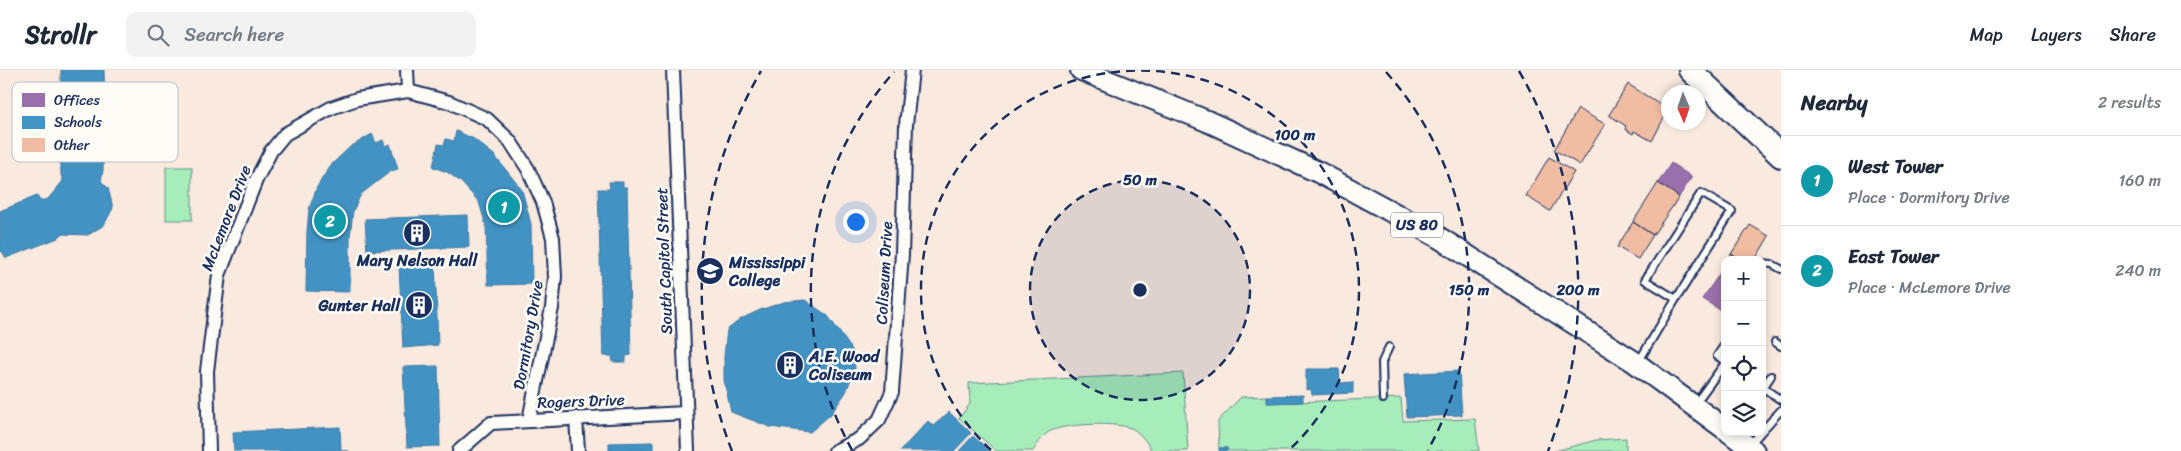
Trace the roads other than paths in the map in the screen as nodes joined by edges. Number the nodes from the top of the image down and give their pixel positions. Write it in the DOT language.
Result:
graph roads {
  1 [pos="407,70"];
  2 [pos="673,70"];
  3 [pos="912,70"];
  4 [pos="1081,70"];
  5 [pos="1690,70"];
  6 [pos="408,91"];
  7 [pos="1781,156"];
  8 [pos="1766,263"];
  9 [pos="1781,269"];
  10 [pos="1676,299"];
  11 [pos="1389,347"];
  12 [pos="1637,364"];
  13 [pos="1721,368"];
  14 [pos="1771,376"];
  15 [pos="1766,384"];
  16 [pos="1766,390"];
  17 [pos="1383,399"];
  18 [pos="1781,400"];
  19 [pos="1694,406"];
  20 [pos="1781,410"];
  21 [pos="685,413"];
  22 [pos="576,418"];
  23 [pos="529,420"];
  24 [pos="1721,426"];
  25 [pos="1743,436"];
  26 [pos="1757,440"];
  27 [pos="209,451"];
  28 [pos="459,451"];
  29 [pos="578,451"];
  30 [pos="688,451"];
  31 [pos="835,451"];
  1 -- 6 [label="street"];
  2 -- 21 [label="street, South Capitol Street"];
  3 -- 31 [label="street, Coliseum Drive"];
  4 -- 12 [label="main road, US 80"];
  5 -- 7 [label="highway"];
  6 -- 23 [label="street, Dormitory Drive"];
  6 -- 27 [label="street, McLemore Drive"];
  8 -- 9 [label="lane"];
  10 -- 10 [label="lane"];
  10 -- 12 [label="lane"];
  11 -- 17 [label="lane"];
  12 -- 19 [label="main road, US 80"];
  13 -- 19 [label="lane"];
  14 -- 15 [label="lane"];
  16 -- 18 [label="lane"];
  19 -- 24 [label="main road, US 80"];
  20 -- 26 [label="lane"];
  21 -- 22 [label="street, Rogers Drive"];
  21 -- 30 [label="street, South Capitol Street"];
  22 -- 23 [label="street, Rogers Drive"];
  22 -- 29 [label="street"];
  23 -- 28 [label="street, Rogers Drive"];
  25 -- 26 [label="main road"];
}
